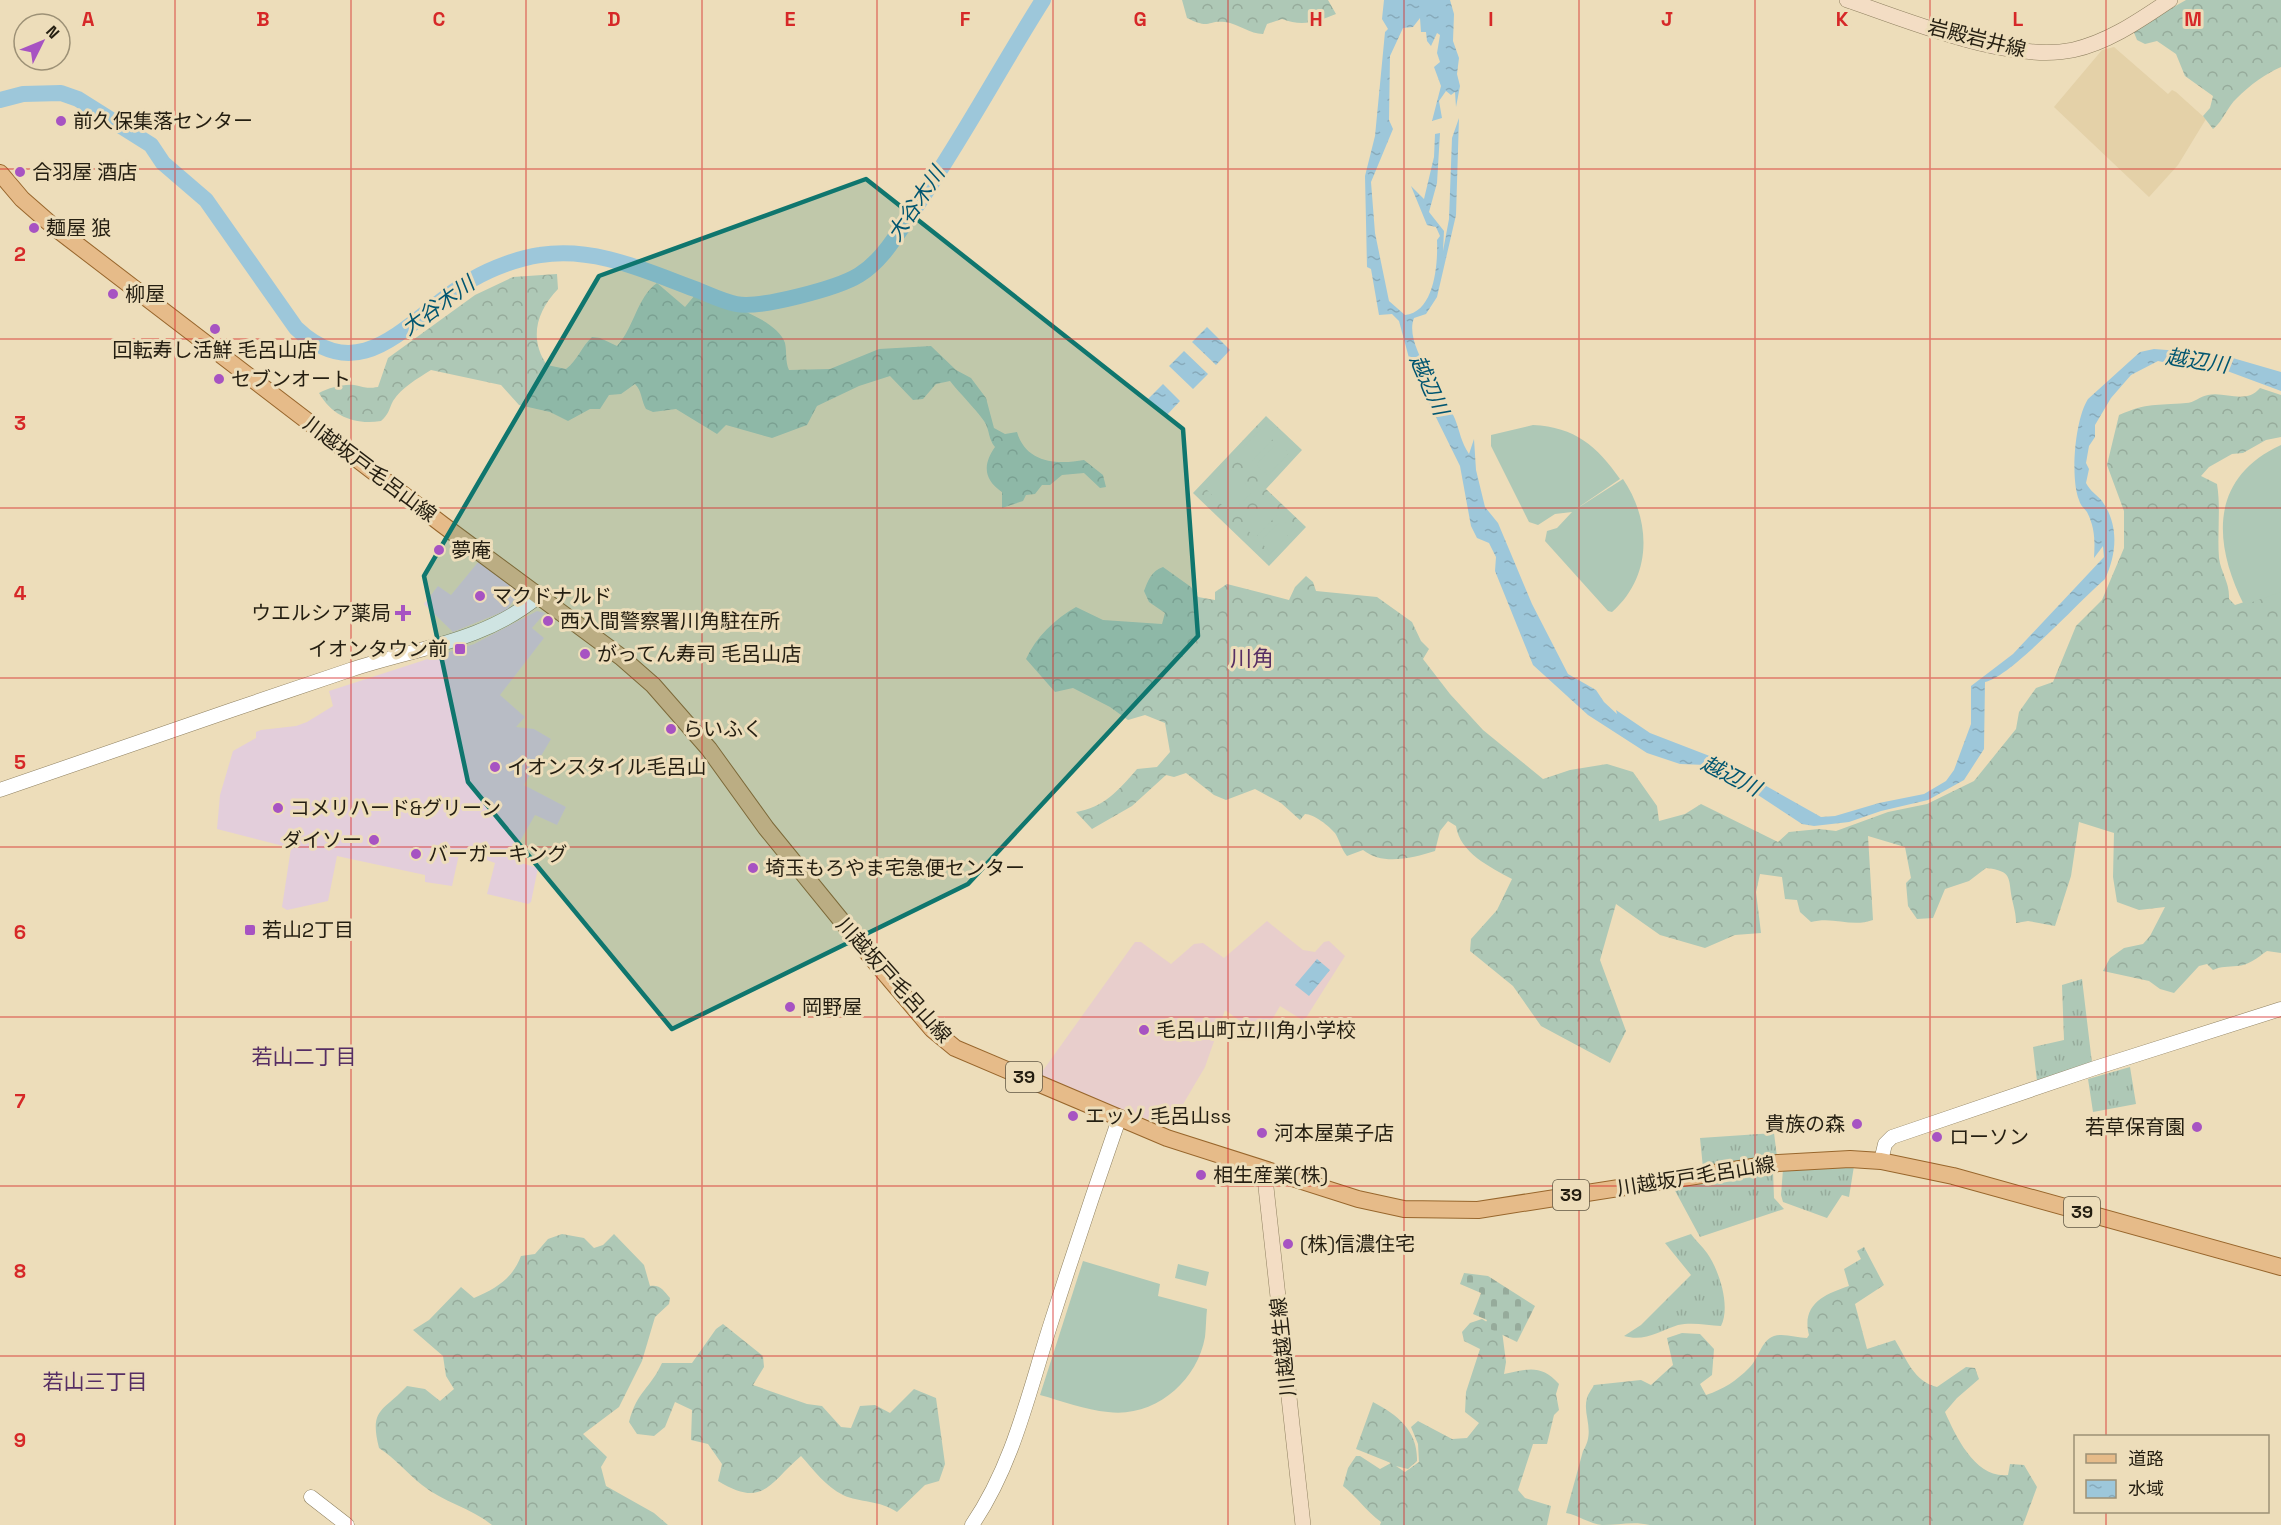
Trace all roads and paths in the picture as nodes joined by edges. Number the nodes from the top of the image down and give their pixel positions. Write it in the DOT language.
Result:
graph roads {
  1 [pos="1847,0"];
  2 [pos="2170,0"];
  3 [pos="0,173"];
  4 [pos="539,596"];
  5 [pos="0,790"];
  6 [pos="2281,1009"];
  7 [pos="1119,1119"];
  8 [pos="1881,1161"];
  9 [pos="1264,1169"];
  10 [pos="2281,1267"];
  11 [pos="311,1497"];
  12 [pos="347,1525"];
  13 [pos="972,1525"];
  14 [pos="1303,1525"];
  1 -- 2 [label="main road, 岩殿岩井線"];
  3 -- 4 [label="main road, 川越坂戸毛呂山線 / 39"];
  4 -- 5 [label="street"];
  4 -- 7 [label="main road, 川越坂戸毛呂山線 / 39"];
  6 -- 8 [label="street"];
  7 -- 9 [label="main road, 川越坂戸毛呂山線 / 39"];
  7 -- 13 [label="street"];
  8 -- 9 [label="main road, 川越坂戸毛呂山線 / 39"];
  8 -- 10 [label="main road, 川越坂戸毛呂山線 / 39"];
  9 -- 14 [label="main road, 川越越生線"];
  11 -- 12 [label="street"];
}
